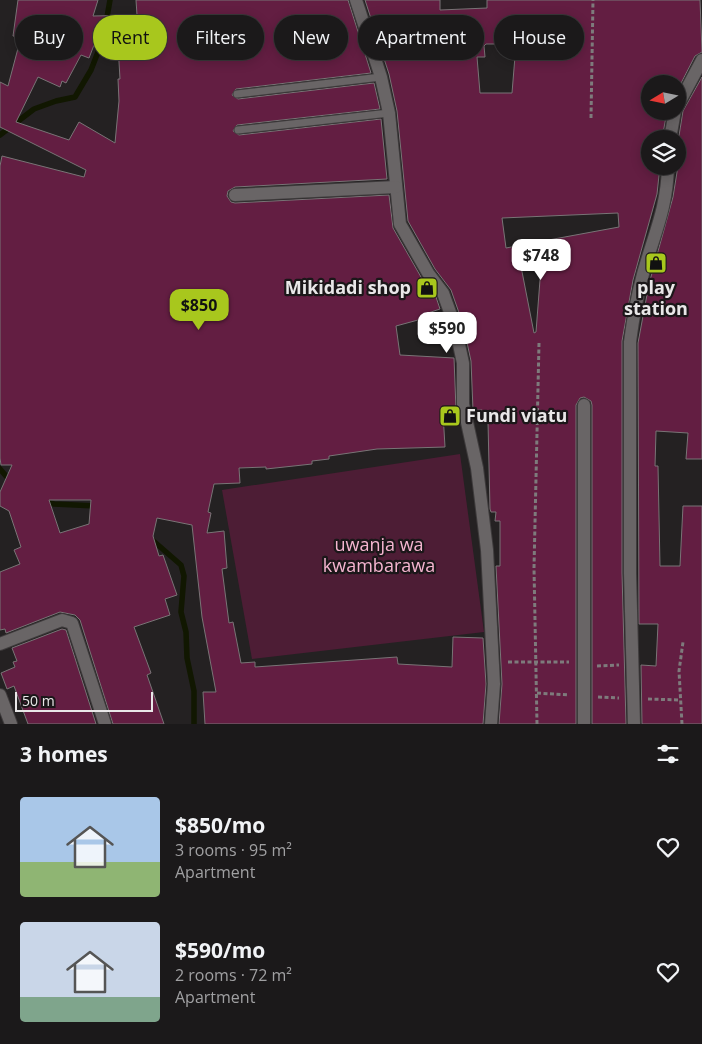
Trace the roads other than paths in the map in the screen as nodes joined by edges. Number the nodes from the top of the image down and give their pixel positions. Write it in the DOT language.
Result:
graph roads {
  1 [pos="356,0"];
  2 [pos="702,60"];
  3 [pos="381,76"];
  4 [pos="686,90"];
  5 [pos="237,94"];
  6 [pos="390,113"];
  7 [pos="238,130"];
  8 [pos="668,175"];
  9 [pos="396,187"];
  10 [pos="235,195"];
  11 [pos="584,405"];
  12 [pos="0,644"];
  13 [pos="0,695"];
  14 [pos="11,724"];
  15 [pos="105,724"];
  16 [pos="491,724"];
  17 [pos="584,724"];
  18 [pos="634,724"];
  1 -- 3 [label="street"];
  2 -- 4 [label="street"];
  3 -- 5 [label="lane"];
  3 -- 6 [label="street"];
  6 -- 7 [label="lane"];
  6 -- 9 [label="street"];
  8 -- 18 [label="street"];
  9 -- 10 [label="street"];
  9 -- 16 [label="street"];
  11 -- 17 [label="street"];
  12 -- 15 [label="street"];
  13 -- 14 [label="street"];
}
